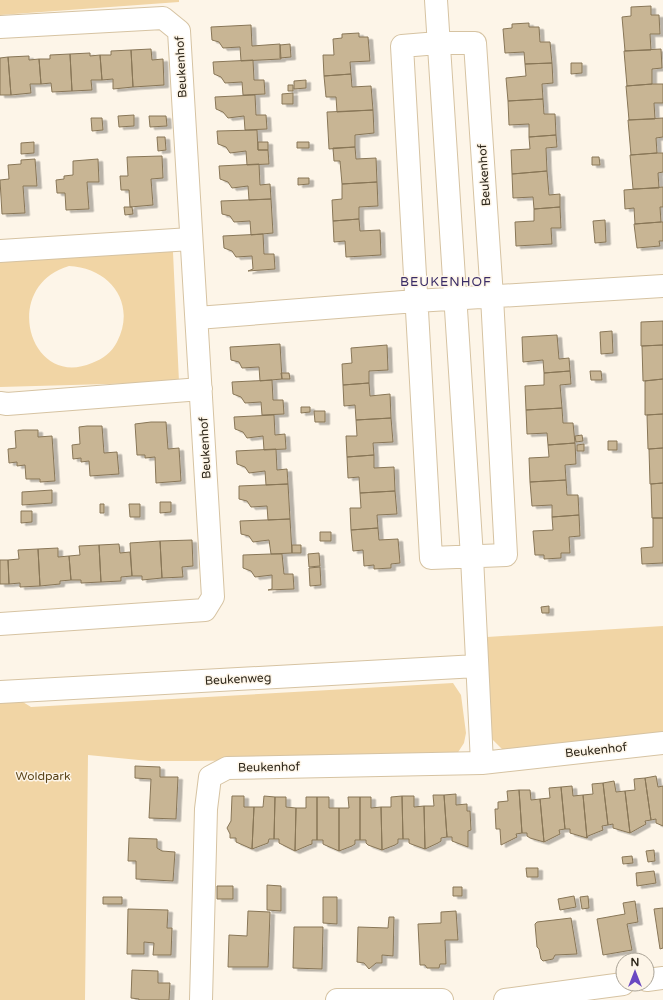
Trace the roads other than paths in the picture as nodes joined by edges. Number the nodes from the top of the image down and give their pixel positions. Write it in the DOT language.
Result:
graph roads {
  1 [pos="436,0"];
  2 [pos="0,27"];
  3 [pos="438,43"];
  4 [pos="191,239"];
  5 [pos="0,251"];
  6 [pos="663,286"];
  7 [pos="492,297"];
  8 [pos="456,299"];
  9 [pos="416,302"];
  10 [pos="197,318"];
  11 [pos="201,389"];
  12 [pos="0,403"];
  13 [pos="472,557"];
  14 [pos="0,624"];
  15 [pos="477,666"];
  16 [pos="0,692"];
  17 [pos="663,743"];
  18 [pos="482,763"];
  19 [pos="615,985"];
  20 [pos="201,1000"];
  21 [pos="337,1000"];
  22 [pos="442,1000"];
  23 [pos="505,1000"];
  1 -- 3 [label="street"];
  2 -- 4 [label="street, Beukenhof"];
  3 -- 7 [label="street, Beukenhof"];
  3 -- 8 [label="street"];
  3 -- 9 [label="street, Beukenhof"];
  4 -- 5 [label="street"];
  4 -- 10 [label="street, Beukenhof"];
  6 -- 7 [label="street"];
  7 -- 8 [label="street"];
  7 -- 13 [label="street, Beukenhof"];
  8 -- 9 [label="street"];
  8 -- 13 [label="street"];
  9 -- 10 [label="street"];
  9 -- 13 [label="street, Beukenhof"];
  10 -- 11 [label="street, Beukenhof"];
  11 -- 12 [label="street"];
  11 -- 14 [label="street, Beukenhof"];
  13 -- 15 [label="street"];
  15 -- 16 [label="street, Beukenweg"];
  15 -- 18 [label="street"];
  17 -- 18 [label="street, Beukenhof"];
  18 -- 20 [label="street, Beukenhof"];
  19 -- 23 [label="street"];
  21 -- 22 [label="street"];
}
